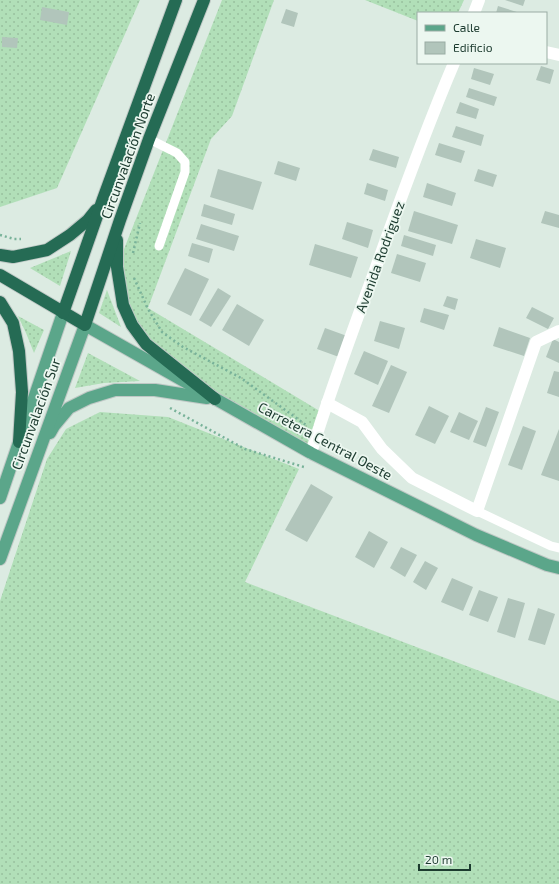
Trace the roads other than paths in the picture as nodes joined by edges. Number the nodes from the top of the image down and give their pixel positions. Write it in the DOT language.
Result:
graph roads {
  1 [pos="176,0"];
  2 [pos="204,0"];
  3 [pos="479,0"];
  4 [pos="474,12"];
  5 [pos="547,52"];
  6 [pos="559,55"];
  7 [pos="454,64"];
  8 [pos="150,139"];
  9 [pos="103,199"];
  10 [pos="120,220"];
  11 [pos="159,246"];
  12 [pos="0,255"];
  13 [pos="0,275"];
  14 [pos="0,302"];
  15 [pos="64,313"];
  16 [pos="85,325"];
  17 [pos="559,331"];
  18 [pos="215,399"];
  19 [pos="327,403"];
  20 [pos="19,442"];
  21 [pos="311,453"];
  22 [pos="37,457"];
  23 [pos="0,498"];
  24 [pos="477,510"];
  25 [pos="559,548"];
  26 [pos="0,559"];
  27 [pos="559,568"];
  1 -- 9 [label="highway, Circunvalación Norte"];
  2 -- 8 [label="highway, Circunvalación Norte"];
  3 -- 4 [label="street"];
  5 -- 6 [label="street"];
  7 -- 19 [label="street, Avenida Rodriguez"];
  8 -- 10 [label="highway, Circunvalación Norte"];
  8 -- 11 [label="lane"];
  9 -- 12 [label="highway"];
  9 -- 15 [label="highway, Circunvalación Norte"];
  10 -- 16 [label="highway, Circunvalación Norte"];
  10 -- 18 [label="highway"];
  13 -- 15 [label="highway"];
  14 -- 20 [label="highway"];
  15 -- 16 [label="highway"];
  15 -- 20 [label="main road, Circunvalación Sur"];
  16 -- 18 [label="main road, Carretera Central Oeste"];
  16 -- 22 [label="main road, Circunvalación Sur"];
  17 -- 24 [label="street"];
  18 -- 21 [label="main road, Carretera Central Oeste"];
  18 -- 22 [label="main road"];
  19 -- 21 [label="street, Avenida Rodriguez"];
  19 -- 24 [label="street"];
  20 -- 23 [label="main road, Circunvalación Sur"];
  21 -- 27 [label="main road, Carretera Central Oeste"];
  22 -- 26 [label="main road, Circunvalación Sur"];
  24 -- 25 [label="lane"];
}
